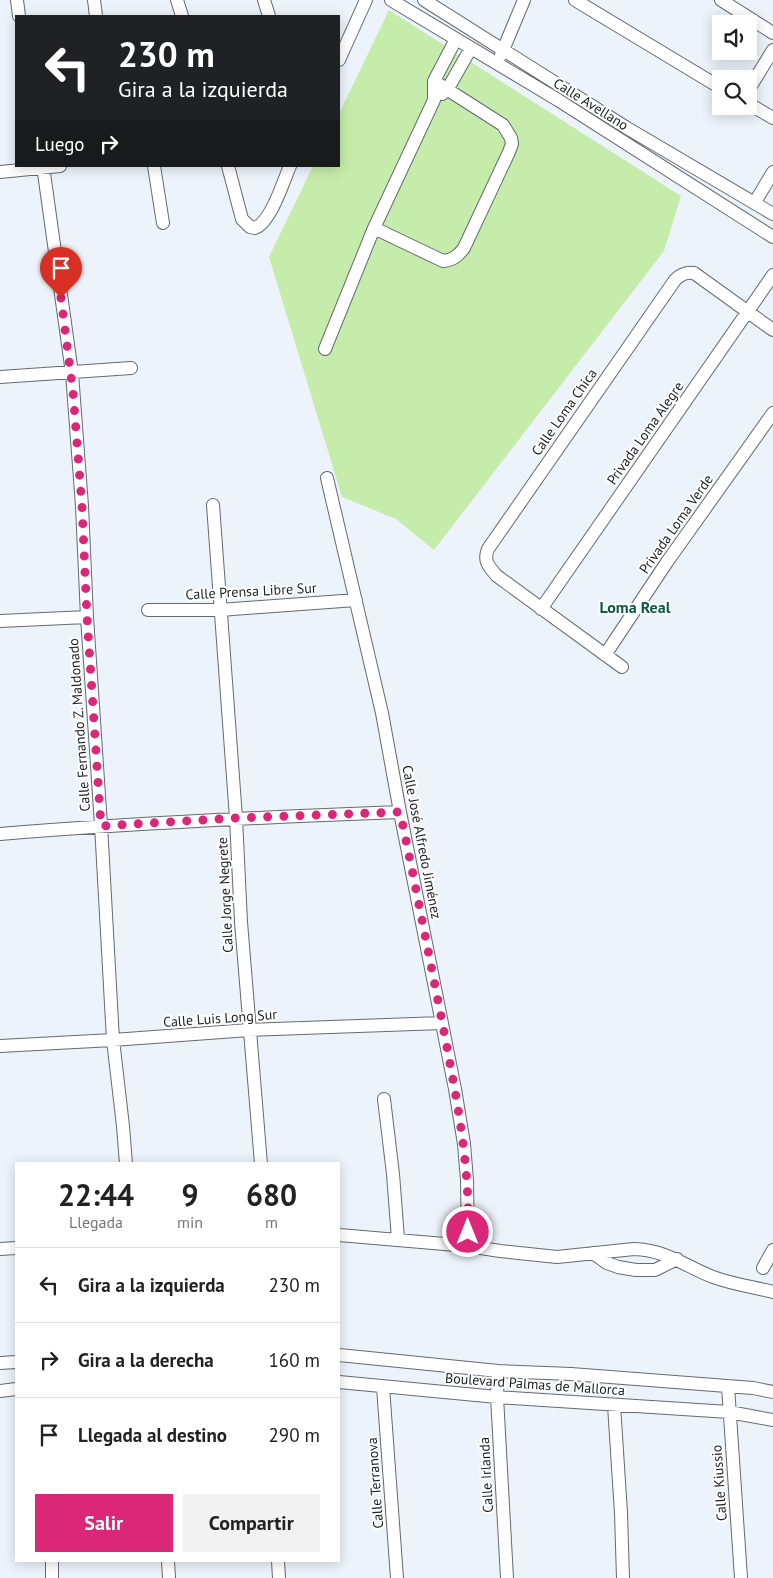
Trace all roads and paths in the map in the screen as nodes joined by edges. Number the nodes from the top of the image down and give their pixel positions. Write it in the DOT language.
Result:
graph roads {
  1 [pos="17,0"];
  2 [pos="94,0"];
  3 [pos="177,0"];
  4 [pos="264,0"];
  5 [pos="366,0"];
  6 [pos="392,0"];
  7 [pos="424,0"];
  8 [pos="524,0"];
  9 [pos="575,0"];
  10 [pos="721,0"];
  11 [pos="443,6"];
  12 [pos="19,15"];
  13 [pos="96,15"];
  14 [pos="182,15"];
  15 [pos="269,15"];
  16 [pos="773,33"];
  17 [pos="456,39"];
  18 [pos="471,48"];
  19 [pos="503,49"];
  20 [pos="773,50"];
  21 [pos="340,58"];
  22 [pos="498,63"];
  23 [pos="757,76"];
  24 [pos="434,81"];
  25 [pos="712,83"];
  26 [pos="447,90"];
  27 [pos="434,100"];
  28 [pos="757,109"];
  29 [pos="773,118"];
  30 [pos="43,167"];
  31 [pos="154,167"];
  32 [pos="228,167"];
  33 [pos="290,167"];
  34 [pos="0,172"];
  35 [pos="773,172"];
  36 [pos="755,202"];
  37 [pos="773,214"];
  38 [pos="163,223"];
  39 [pos="374,228"];
  40 [pos="773,237"];
  41 [pos="773,275"];
  42 [pos="747,312"];
  43 [pos="773,330"];
  44 [pos="325,349"];
  45 [pos="131,368"];
  46 [pos="72,373"];
  47 [pos="0,377"];
  48 [pos="773,413"];
  49 [pos="327,478"];
  50 [pos="213,506"];
  51 [pos="356,600"];
  52 [pos="541,609"];
  53 [pos="148,610"];
  54 [pos="220,610"];
  55 [pos="87,617"];
  56 [pos="0,620"];
  57 [pos="605,654"];
  58 [pos="622,667"];
  59 [pos="400,812"];
  60 [pos="236,818"];
  61 [pos="101,826"];
  62 [pos="0,834"];
  63 [pos="442,1024"];
  64 [pos="249,1030"];
  65 [pos="113,1040"];
  66 [pos="0,1046"];
  67 [pos="384,1099"];
  68 [pos="126,1162"];
  69 [pos="260,1162"];
  70 [pos="340,1236"];
  71 [pos="398,1239"];
  72 [pos="468,1246"];
  73 [pos="15,1248"];
  74 [pos="0,1249"];
  75 [pos="620,1250"];
  76 [pos="773,1250"];
  77 [pos="593,1253"];
  78 [pos="677,1259"];
  79 [pos="618,1267"];
  80 [pos="763,1268"];
  81 [pos="773,1292"];
  82 [pos="340,1355"];
  83 [pos="15,1362"];
  84 [pos="0,1363"];
  85 [pos="498,1371"];
  86 [pos="340,1382"];
  87 [pos="728,1386"];
  88 [pos="382,1387"];
  89 [pos="15,1389"];
  90 [pos="0,1391"];
  91 [pos="773,1392"];
  92 [pos="497,1396"];
  93 [pos="614,1405"];
  94 [pos="730,1412"];
  95 [pos="773,1420"];
  96 [pos="52,1562"];
  97 [pos="168,1562"];
  98 [pos="278,1562"];
  99 [pos="52,1578"];
  100 [pos="169,1578"];
  101 [pos="280,1578"];
  102 [pos="397,1578"];
  103 [pos="507,1578"];
  104 [pos="623,1578"];
  105 [pos="740,1578"];
  1 -- 12 [label="street"];
  2 -- 13 [label="street"];
  3 -- 14 [label="street"];
  4 -- 15 [label="street"];
  5 -- 21 [label="street"];
  6 -- 17 [label="street, Calle Avellano"];
  7 -- 11 [label="street, Calle Avellano"];
  8 -- 19 [label="street"];
  9 -- 25 [label="street"];
  10 -- 16 [label="street"];
  11 -- 19 [label="street, Calle Avellano"];
  17 -- 18 [label="street, Calle Avellano"];
  17 -- 24 [label="street"];
  18 -- 22 [label="street, Calle Avellano"];
  18 -- 26 [label="street"];
  19 -- 22 [label="street"];
  19 -- 36 [label="street, Calle Avellano"];
  20 -- 23 [label="street"];
  22 -- 40 [label="street, Calle Avellano"];
  24 -- 26 [label="street"];
  24 -- 27 [label="street"];
  26 -- 27 [label="street"];
  26 -- 39 [label="street"];
  27 -- 39 [label="street"];
  28 -- 29 [label="street"];
  30 -- 34 [label="street"];
  30 -- 46 [label="street, Calle Fernando Z. Maldonado"];
  31 -- 38 [label="street"];
  32 -- 33 [label="street"];
  35 -- 36 [label="street"];
  36 -- 37 [label="street, Calle Avellano"];
  39 -- 44 [label="street"];
  41 -- 42 [label="street, Privada Loma Alegre"];
  42 -- 43 [label="street"];
  42 -- 52 [label="street, Privada Loma Alegre"];
  42 -- 52 [label="street, Calle Loma Chica"];
  45 -- 46 [label="street"];
  46 -- 47 [label="street"];
  46 -- 55 [label="street, Calle Fernando Z. Maldonado"];
  48 -- 57 [label="street, Privada Loma Verde"];
  49 -- 51 [label="street, Calle José Alfredo Jiménez"];
  50 -- 54 [label="street, Calle Jorge Negrete"];
  51 -- 54 [label="street, Calle Prensa Libre Sur"];
  51 -- 59 [label="street, Calle José Alfredo Jiménez"];
  52 -- 57 [label="street"];
  53 -- 54 [label="street, Calle Prensa Libre Sur"];
  54 -- 60 [label="street, Calle Jorge Negrete"];
  55 -- 56 [label="street"];
  55 -- 61 [label="street, Calle Fernando Z. Maldonado"];
  57 -- 58 [label="street"];
  59 -- 60 [label="street"];
  59 -- 63 [label="street, Calle José Alfredo Jiménez"];
  60 -- 61 [label="street"];
  60 -- 64 [label="street, Calle Jorge Negrete"];
  61 -- 62 [label="street"];
  61 -- 65 [label="street, Calle Fernando Z. Maldonado"];
  63 -- 64 [label="street, Calle Luis Long Sur"];
  63 -- 72 [label="street, Calle José Alfredo Jiménez"];
  64 -- 65 [label="street, Calle Luis Long Sur"];
  64 -- 69 [label="street, Calle Jorge Negrete"];
  65 -- 66 [label="street, Calle Luis Long Sur"];
  65 -- 68 [label="street, Calle Fernando Z. Maldonado"];
  67 -- 71 [label="street"];
  70 -- 71 [label="street"];
  71 -- 72 [label="street"];
  72 -- 77 [label="street"];
  73 -- 74 [label="street"];
  75 -- 77 [label="street"];
  75 -- 78 [label="street"];
  75 -- 79 [label="street"];
  76 -- 80 [label="street"];
  77 -- 79 [label="street"];
  78 -- 79 [label="street"];
  78 -- 81 [label="street"];
  82 -- 85 [label="street, Boulevard Palmas de Mallorca"];
  83 -- 84 [label="street"];
  85 -- 87 [label="street, Boulevard Palmas de Mallorca"];
  85 -- 92 [label="street, Calle Irlanda"];
  86 -- 88 [label="street, Boulevard Palmas de Mallorca"];
  87 -- 91 [label="street, Boulevard Palmas de Mallorca"];
  87 -- 94 [label="street, Calle Kiussio"];
  88 -- 92 [label="street, Boulevard Palmas de Mallorca"];
  88 -- 102 [label="street, Calle Terranova"];
  89 -- 90 [label="street"];
  92 -- 93 [label="street, Boulevard Palmas de Mallorca"];
  92 -- 103 [label="street, Calle Irlanda"];
  93 -- 94 [label="street, Boulevard Palmas de Mallorca"];
  93 -- 104 [label="street"];
  94 -- 95 [label="street, Boulevard Palmas de Mallorca"];
  94 -- 105 [label="street, Calle Kiussio"];
  96 -- 99 [label="street"];
  97 -- 100 [label="street"];
  98 -- 101 [label="street"];
}
